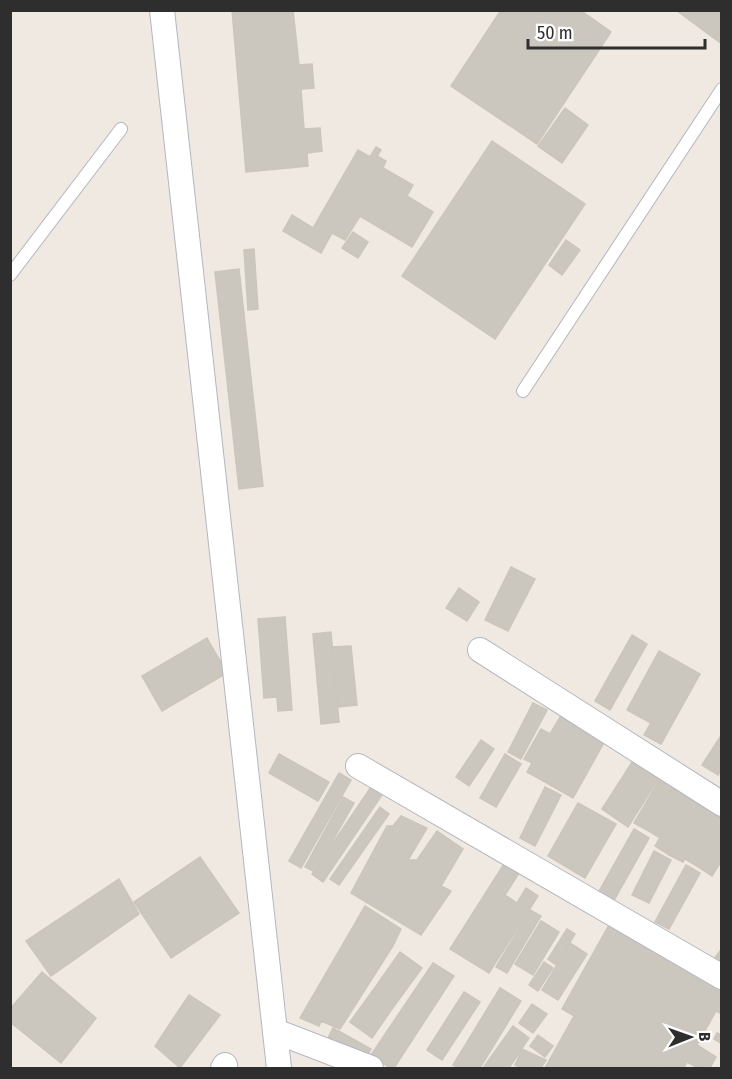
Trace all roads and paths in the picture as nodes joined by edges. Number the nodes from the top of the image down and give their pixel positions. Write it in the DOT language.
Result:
graph roads {
  1 [pos="162,10"];
  2 [pos="722,89"];
  3 [pos="121,129"];
  4 [pos="10,275"];
  5 [pos="523,391"];
  6 [pos="480,650"];
  7 [pos="358,766"];
  8 [pos="722,804"];
  9 [pos="722,977"];
  10 [pos="275,1031"];
  11 [pos="279,1068"];
  12 [pos="370,1068"];
  1 -- 10 [label="street"];
  2 -- 5 [label="lane"];
  3 -- 4 [label="lane"];
  6 -- 8 [label="street"];
  7 -- 9 [label="street"];
  10 -- 11 [label="street"];
  10 -- 12 [label="street"];
}
